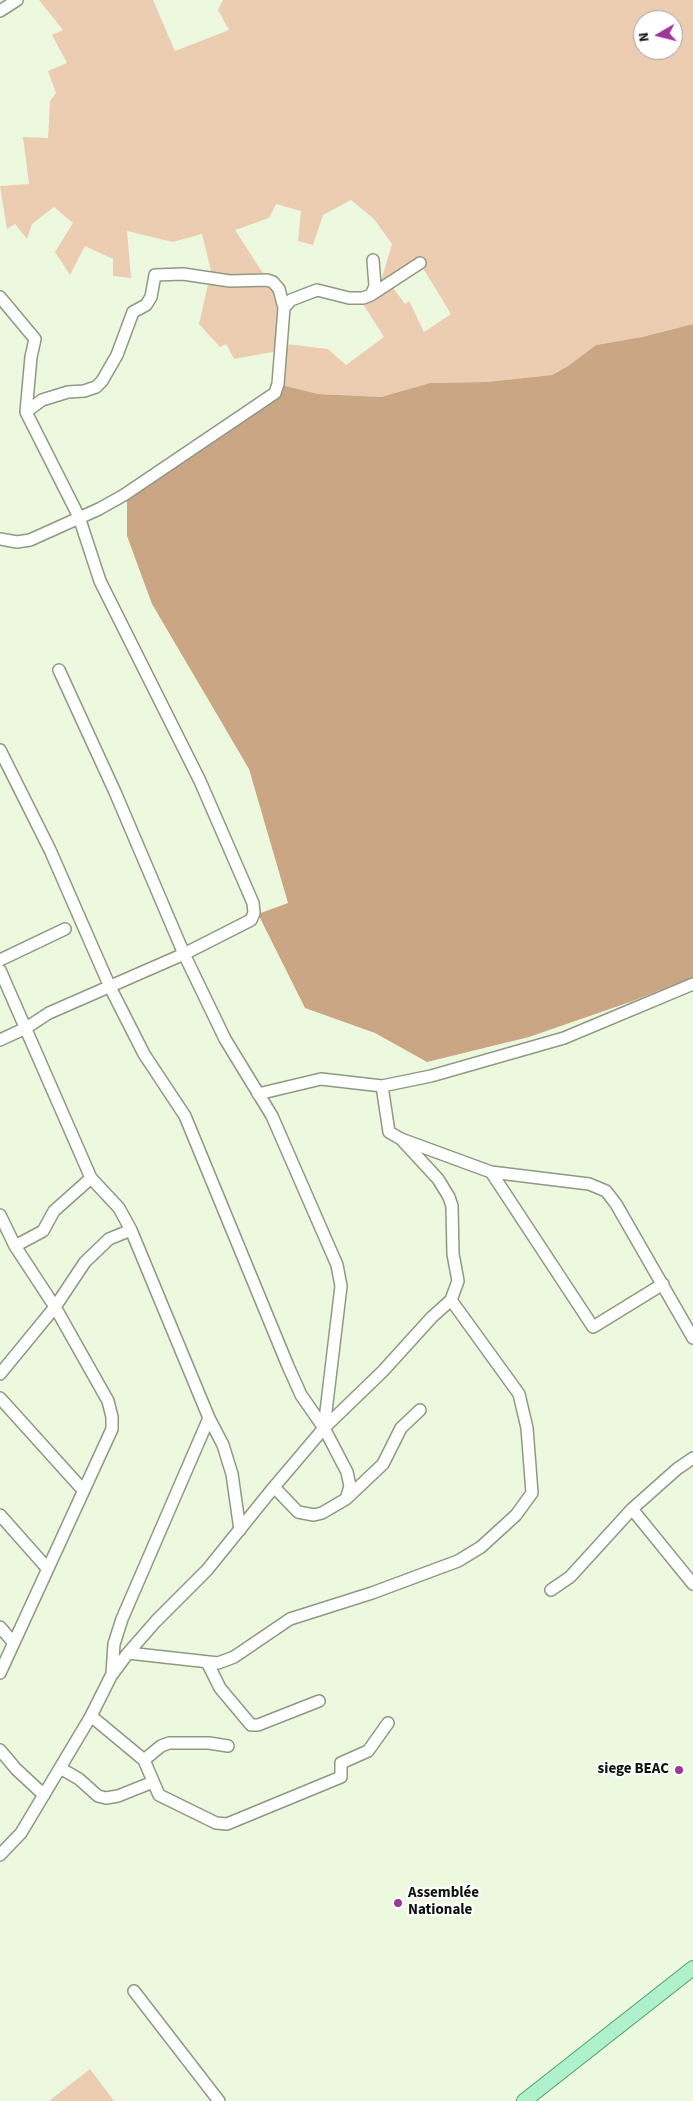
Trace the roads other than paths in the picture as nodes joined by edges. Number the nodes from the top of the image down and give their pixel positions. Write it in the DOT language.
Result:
graph roads {
  1 [pos="17,0"];
  2 [pos="0,11"];
  3 [pos="373,260"];
  4 [pos="420,263"];
  5 [pos="371,295"];
  6 [pos="0,296"];
  7 [pos="284,308"];
  8 [pos="26,412"];
  9 [pos="79,517"];
  10 [pos="0,539"];
  11 [pos="59,670"];
  12 [pos="0,750"];
  13 [pos="65,929"];
  14 [pos="184,954"];
  15 [pos="0,960"];
  16 [pos="0,970"];
  17 [pos="693,984"];
  18 [pos="110,987"];
  19 [pos="26,1028"];
  20 [pos="0,1040"];
  21 [pos="382,1086"];
  22 [pos="258,1094"];
  23 [pos="401,1139"];
  24 [pos="491,1172"];
  25 [pos="91,1178"];
  26 [pos="0,1214"];
  27 [pos="131,1230"];
  28 [pos="15,1246"];
  29 [pos="662,1284"];
  30 [pos="452,1300"];
  31 [pos="55,1307"];
  32 [pos="693,1338"];
  33 [pos="0,1374"];
  34 [pos="0,1398"];
  35 [pos="420,1410"];
  36 [pos="209,1418"];
  37 [pos="324,1428"];
  38 [pos="693,1458"];
  39 [pos="274,1487"];
  40 [pos="83,1490"];
  41 [pos="346,1498"];
  42 [pos="632,1508"];
  43 [pos="0,1514"];
  44 [pos="240,1530"];
  45 [pos="47,1568"];
  46 [pos="693,1584"];
  47 [pos="551,1590"];
  48 [pos="0,1627"];
  49 [pos="14,1642"];
  50 [pos="128,1653"];
  51 [pos="207,1662"];
  52 [pos="0,1673"];
  53 [pos="112,1676"];
  54 [pos="319,1701"];
  55 [pos="90,1716"];
  56 [pos="388,1723"];
  57 [pos="228,1746"];
  58 [pos="0,1750"];
  59 [pos="144,1760"];
  60 [pos="60,1768"];
  61 [pos="153,1782"];
  62 [pos="44,1795"];
  63 [pos="0,1856"];
  64 [pos="693,1968"];
  65 [pos="134,1991"];
  66 [pos="529,2099"];
  67 [pos="219,2101"];
  1 -- 2 [label="street"];
  3 -- 5 [label="street"];
  4 -- 5 [label="street"];
  5 -- 7 [label="street"];
  6 -- 8 [label="street"];
  7 -- 8 [label="street"];
  7 -- 9 [label="street"];
  8 -- 9 [label="street"];
  9 -- 10 [label="street"];
  9 -- 14 [label="street"];
  11 -- 14 [label="street"];
  12 -- 18 [label="street"];
  13 -- 15 [label="street"];
  14 -- 18 [label="street"];
  14 -- 22 [label="street"];
  16 -- 19 [label="street"];
  17 -- 21 [label="street"];
  18 -- 19 [label="street"];
  18 -- 37 [label="street"];
  19 -- 20 [label="street"];
  19 -- 25 [label="street"];
  21 -- 22 [label="street"];
  21 -- 23 [label="street"];
  22 -- 37 [label="street"];
  23 -- 24 [label="street"];
  23 -- 30 [label="street"];
  24 -- 29 [label="street"];
  24 -- 29 [label="street"];
  25 -- 27 [label="street"];
  25 -- 28 [label="street"];
  26 -- 28 [label="street"];
  27 -- 31 [label="street"];
  27 -- 36 [label="street"];
  28 -- 31 [label="street"];
  29 -- 32 [label="street"];
  30 -- 37 [label="street"];
  30 -- 51 [label="street"];
  31 -- 33 [label="street"];
  31 -- 40 [label="street"];
  34 -- 40 [label="street"];
  35 -- 41 [label="street"];
  36 -- 44 [label="street"];
  36 -- 53 [label="street"];
  37 -- 39 [label="street"];
  37 -- 41 [label="street"];
  38 -- 42 [label="street"];
  39 -- 41 [label="street"];
  39 -- 44 [label="street"];
  40 -- 45 [label="street"];
  42 -- 46 [label="street"];
  42 -- 47 [label="street"];
  43 -- 45 [label="street"];
  44 -- 50 [label="street"];
  45 -- 49 [label="street"];
  48 -- 49 [label="street"];
  49 -- 52 [label="street"];
  50 -- 51 [label="street"];
  50 -- 53 [label="street"];
  51 -- 54 [label="street"];
  53 -- 55 [label="street"];
  55 -- 59 [label="street"];
  55 -- 60 [label="street"];
  56 -- 61 [label="street"];
  57 -- 59 [label="street"];
  58 -- 62 [label="street"];
  59 -- 61 [label="street"];
  60 -- 61 [label="street"];
  60 -- 62 [label="street"];
  62 -- 63 [label="street"];
  64 -- 66 [label="main road"];
  65 -- 67 [label="street"];
}
